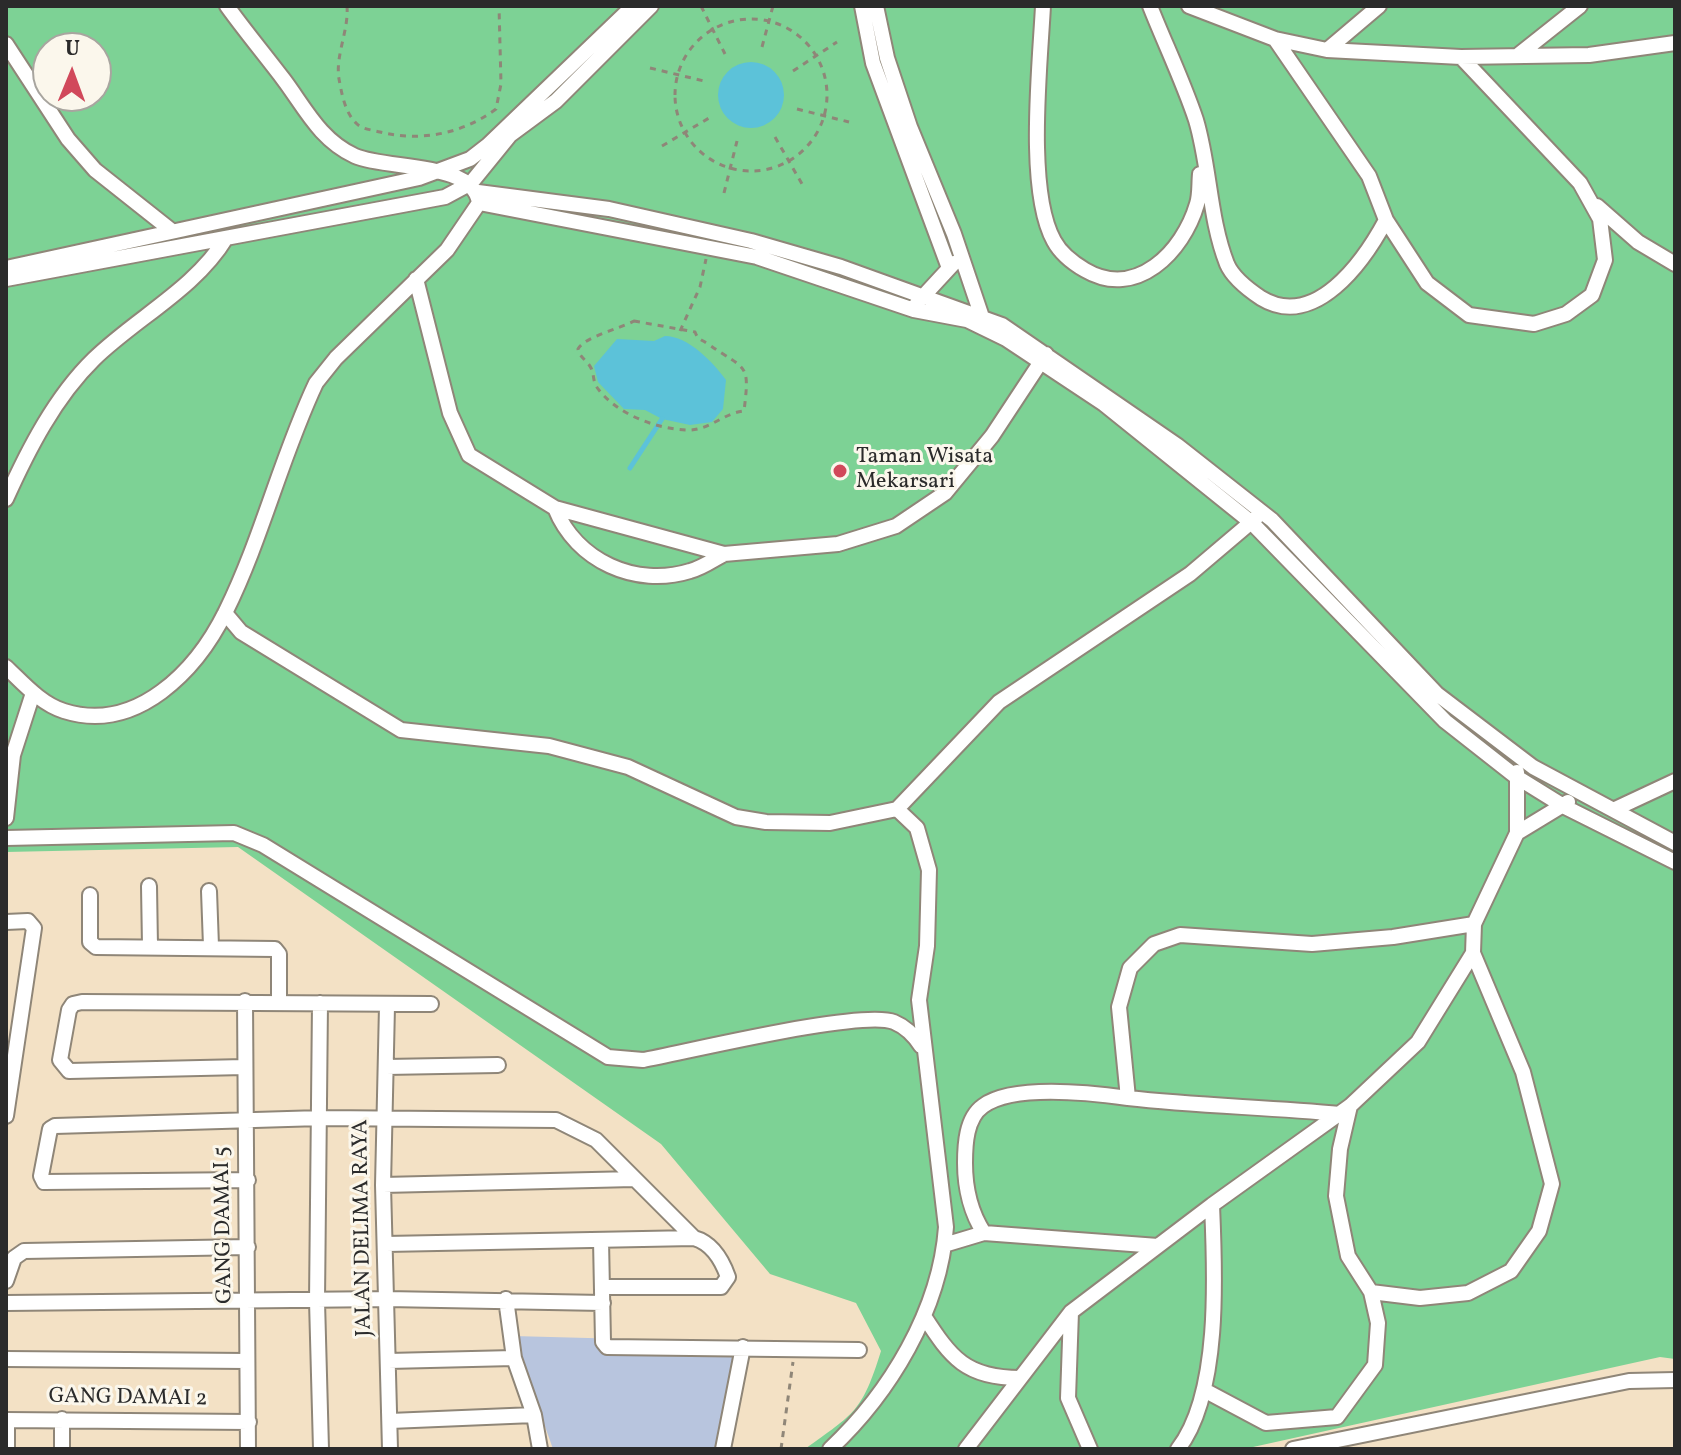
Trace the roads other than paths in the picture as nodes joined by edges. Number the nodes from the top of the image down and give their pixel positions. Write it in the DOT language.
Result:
graph roads {
  1 [pos="227,6"];
  2 [pos="633,6"];
  3 [pos="651,6"];
  4 [pos="862,6"];
  5 [pos="876,6"];
  6 [pos="1043,6"];
  7 [pos="1150,6"];
  8 [pos="1189,6"];
  9 [pos="1379,6"];
  10 [pos="1580,6"];
  11 [pos="1275,39"];
  12 [pos="6,44"];
  13 [pos="1668,44"];
  14 [pos="1327,50"];
  15 [pos="1675,54"];
  16 [pos="1517,56"];
  17 [pos="1461,57"];
  18 [pos="1202,157"];
  19 [pos="441,171"];
  20 [pos="476,193"];
  21 [pos="1591,201"];
  22 [pos="1386,220"];
  23 [pos="172,231"];
  24 [pos="226,238"];
  25 [pos="960,257"];
  26 [pos="1675,264"];
  27 [pos="6,268"];
  28 [pos="949,268"];
  29 [pos="6,279"];
  30 [pos="416,279"];
  31 [pos="918,303"];
  32 [pos="984,323"];
  33 [pos="1044,358"];
  34 [pos="6,499"];
  35 [pos="555,508"];
  36 [pos="1257,518"];
  37 [pos="724,554"];
  38 [pos="225,613"];
  39 [pos="6,667"];
  40 [pos="33,693"];
  41 [pos="1524,760"];
  42 [pos="1515,776"];
  43 [pos="1675,781"];
  44 [pos="1575,790"];
  45 [pos="1565,807"];
  46 [pos="897,809"];
  47 [pos="1613,810"];
  48 [pos="6,818"];
  49 [pos="1517,833"];
  50 [pos="6,838"];
  51 [pos="1675,843"];
  52 [pos="1675,862"];
  53 [pos="149,886"];
  54 [pos="209,891"];
  55 [pos="90,895"];
  56 [pos="6,922"];
  57 [pos="1474,924"];
  58 [pos="150,946"];
  59 [pos="211,946"];
  60 [pos="1473,953"];
  61 [pos="245,1001"];
  62 [pos="279,1001"];
  63 [pos="320,1003"];
  64 [pos="431,1004"];
  65 [pos="387,1006"];
  66 [pos="923,1048"];
  67 [pos="498,1065"];
  68 [pos="244,1067"];
  69 [pos="386,1067"];
  70 [pos="1128,1098"];
  71 [pos="1345,1110"];
  72 [pos="6,1116"];
  73 [pos="321,1118"];
  74 [pos="384,1121"];
  75 [pos="245,1122"];
  76 [pos="634,1179"];
  77 [pos="248,1180"];
  78 [pos="383,1185"];
  79 [pos="1212,1205"];
  80 [pos="984,1233"];
  81 [pos="694,1238"];
  82 [pos="601,1240"];
  83 [pos="386,1244"];
  84 [pos="944,1245"];
  85 [pos="1158,1246"];
  86 [pos="248,1247"];
  87 [pos="6,1281"];
  88 [pos="602,1287"];
  89 [pos="1371,1292"];
  90 [pos="387,1299"];
  91 [pos="506,1299"];
  92 [pos="248,1300"];
  93 [pos="317,1301"];
  94 [pos="6,1303"];
  95 [pos="603,1303"];
  96 [pos="1071,1312"];
  97 [pos="924,1316"];
  98 [pos="743,1347"];
  99 [pos="859,1350"];
  100 [pos="514,1358"];
  101 [pos="6,1359"];
  102 [pos="247,1361"];
  103 [pos="388,1361"];
  104 [pos="1020,1378"];
  105 [pos="1675,1380"];
  106 [pos="1204,1390"];
  107 [pos="534,1415"];
  108 [pos="62,1419"];
  109 [pos="7,1420"];
  110 [pos="390,1421"];
  111 [pos="249,1422"];
  112 [pos="7,1449"];
  113 [pos="62,1449"];
  114 [pos="248,1449"];
  115 [pos="321,1449"];
  116 [pos="390,1449"];
  117 [pos="540,1449"];
  118 [pos="723,1449"];
  119 [pos="830,1449"];
  120 [pos="966,1449"];
  121 [pos="1090,1449"];
  122 [pos="1178,1449"];
  123 [pos="1293,1449"];
  1 -- 19 [label="street"];
  2 -- 19 [label="street"];
  3 -- 20 [label="street"];
  4 -- 28 [label="street"];
  5 -- 25 [label="street"];
  6 -- 18 [label="street"];
  7 -- 18 [label="street"];
  8 -- 11 [label="street"];
  9 -- 14 [label="street"];
  10 -- 16 [label="street"];
  11 -- 14 [label="street"];
  11 -- 22 [label="street"];
  12 -- 23 [label="street"];
  13 -- 15 [label="street"];
  13 -- 16 [label="street"];
  14 -- 17 [label="street"];
  16 -- 17 [label="street"];
  17 -- 21 [label="street"];
  18 -- 22 [label="street"];
  19 -- 20 [label="street"];
  19 -- 23 [label="street"];
  20 -- 24 [label="street"];
  20 -- 30 [label="street"];
  20 -- 31 [label="street"];
  20 -- 31 [label="street"];
  21 -- 22 [label="street"];
  21 -- 26 [label="street"];
  23 -- 27 [label="street"];
  24 -- 29 [label="street"];
  24 -- 34 [label="street"];
  25 -- 28 [label="street"];
  25 -- 32 [label="street"];
  28 -- 31 [label="street"];
  30 -- 35 [label="street"];
  30 -- 38 [label="street"];
  31 -- 32 [label="street"];
  32 -- 33 [label="street"];
  33 -- 36 [label="street"];
  33 -- 37 [label="street"];
  35 -- 37 [label="street"];
  35 -- 37 [label="street"];
  36 -- 41 [label="street"];
  36 -- 42 [label="street"];
  36 -- 46 [label="street"];
  38 -- 40 [label="street"];
  38 -- 46 [label="street"];
  39 -- 40 [label="street"];
  40 -- 48 [label="street"];
  41 -- 42 [label="street"];
  41 -- 44 [label="street"];
  42 -- 45 [label="street"];
  42 -- 49 [label="street"];
  43 -- 47 [label="street"];
  44 -- 45 [label="street"];
  44 -- 47 [label="street"];
  45 -- 49 [label="street"];
  45 -- 52 [label="street"];
  46 -- 66 [label="street"];
  47 -- 51 [label="street"];
  49 -- 57 [label="street"];
  50 -- 66 [label="street"];
  53 -- 58 [label="street"];
  54 -- 59 [label="street"];
  55 -- 58 [label="street"];
  56 -- 72 [label="street"];
  57 -- 60 [label="street"];
  57 -- 70 [label="street"];
  58 -- 59 [label="street"];
  59 -- 62 [label="street"];
  60 -- 71 [label="street"];
  60 -- 89 [label="street"];
  61 -- 62 [label="street"];
  61 -- 68 [label="street, GANG DAMAI 5"];
  61 -- 68 [label="street"];
  62 -- 63 [label="street"];
  63 -- 65 [label="street"];
  63 -- 73 [label="street"];
  64 -- 65 [label="street"];
  65 -- 69 [label="street, JALAN DELIMA RAYA"];
  66 -- 84 [label="street"];
  67 -- 69 [label="street"];
  68 -- 75 [label="street, GANG DAMAI 5"];
  69 -- 74 [label="street, JALAN DELIMA RAYA"];
  70 -- 71 [label="street"];
  70 -- 80 [label="street"];
  71 -- 79 [label="street"];
  71 -- 89 [label="street"];
  73 -- 74 [label="street"];
  73 -- 75 [label="street"];
  73 -- 93 [label="street"];
  74 -- 76 [label="street"];
  74 -- 78 [label="street, JALAN DELIMA RAYA"];
  75 -- 77 [label="street, GANG DAMAI 5"];
  75 -- 77 [label="street"];
  76 -- 78 [label="street"];
  76 -- 81 [label="street"];
  77 -- 86 [label="street, GANG DAMAI 5"];
  78 -- 83 [label="street, JALAN DELIMA RAYA"];
  79 -- 85 [label="street"];
  79 -- 106 [label="street"];
  80 -- 84 [label="street"];
  80 -- 85 [label="street"];
  81 -- 82 [label="street"];
  81 -- 88 [label="street"];
  82 -- 83 [label="street"];
  82 -- 88 [label="street"];
  83 -- 90 [label="street, JALAN DELIMA RAYA"];
  84 -- 97 [label="street"];
  85 -- 96 [label="street"];
  86 -- 87 [label="street"];
  86 -- 92 [label="street, GANG DAMAI 5"];
  88 -- 95 [label="street"];
  89 -- 106 [label="street"];
  90 -- 91 [label="street"];
  90 -- 93 [label="street"];
  90 -- 103 [label="street, JALAN DELIMA RAYA"];
  91 -- 95 [label="street"];
  91 -- 100 [label="street"];
  92 -- 93 [label="street"];
  92 -- 94 [label="street"];
  92 -- 102 [label="street, GANG DAMAI 5"];
  93 -- 115 [label="street"];
  95 -- 98 [label="street"];
  96 -- 104 [label="street"];
  96 -- 121 [label="street"];
  97 -- 104 [label="street"];
  97 -- 119 [label="street"];
  98 -- 99 [label="street"];
  98 -- 118 [label="street"];
  100 -- 103 [label="street"];
  100 -- 107 [label="street"];
  101 -- 102 [label="street"];
  102 -- 111 [label="street, GANG DAMAI 5"];
  103 -- 110 [label="street, JALAN DELIMA RAYA"];
  104 -- 120 [label="street"];
  105 -- 123 [label="street"];
  106 -- 122 [label="street"];
  107 -- 110 [label="street"];
  107 -- 117 [label="street"];
  108 -- 109 [label="street, GANG DAMAI 2"];
  108 -- 111 [label="street, GANG DAMAI 2"];
  108 -- 113 [label="street"];
  109 -- 112 [label="street"];
  110 -- 116 [label="street, JALAN DELIMA RAYA"];
  111 -- 114 [label="street, GANG DAMAI 5"];
}
